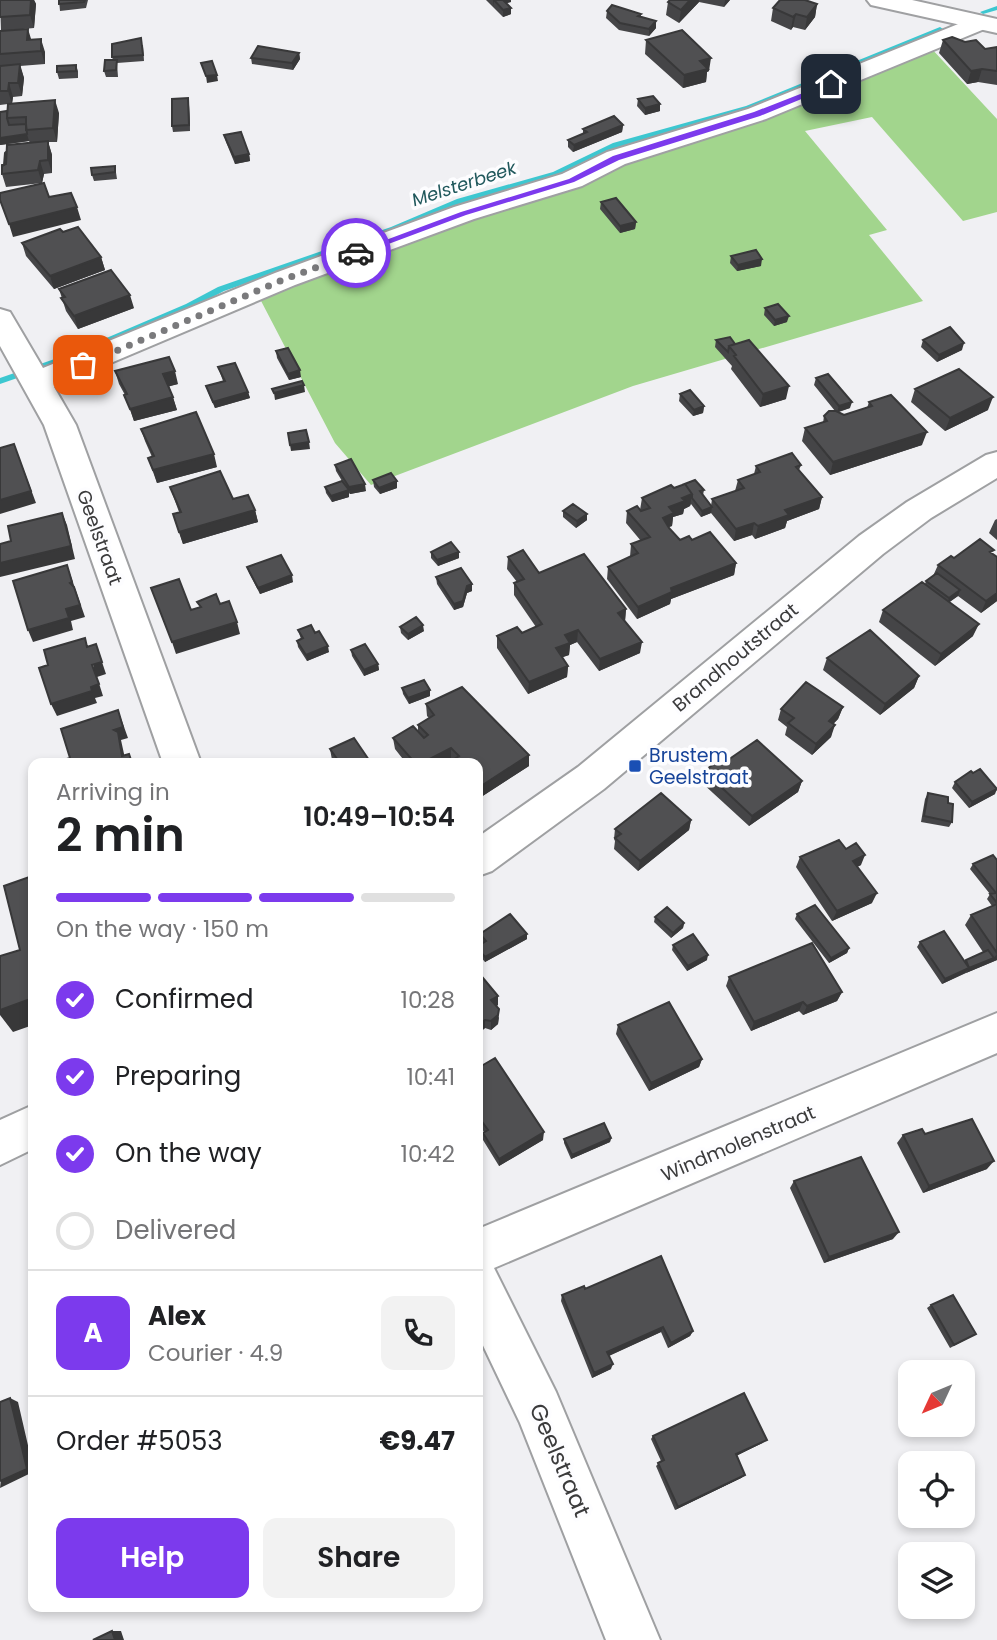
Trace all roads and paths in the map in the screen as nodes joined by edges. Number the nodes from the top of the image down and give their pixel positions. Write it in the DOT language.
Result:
graph roads {
  1 [pos="879,0"];
  2 [pos="987,24"];
  3 [pos="0,319"];
  4 [pos="22,364"];
  5 [pos="997,463"];
  6 [pos="180,758"];
  7 [pos="483,855"];
  8 [pos="997,1033"];
  9 [pos="28,1129"];
  10 [pos="0,1143"];
  11 [pos="483,1250"];
  12 [pos="483,1295"];
  13 [pos="633,1640"];
  1 -- 2 [label="street"];
  2 -- 4 [label="street"];
  3 -- 4 [label="street, Geelstraat"];
  4 -- 6 [label="street, Geelstraat"];
  5 -- 7 [label="street, Brandhoutstraat"];
  8 -- 11 [label="street, Windmolenstraat"];
  9 -- 10 [label="street"];
  12 -- 13 [label="street, Geelstraat"];
}
